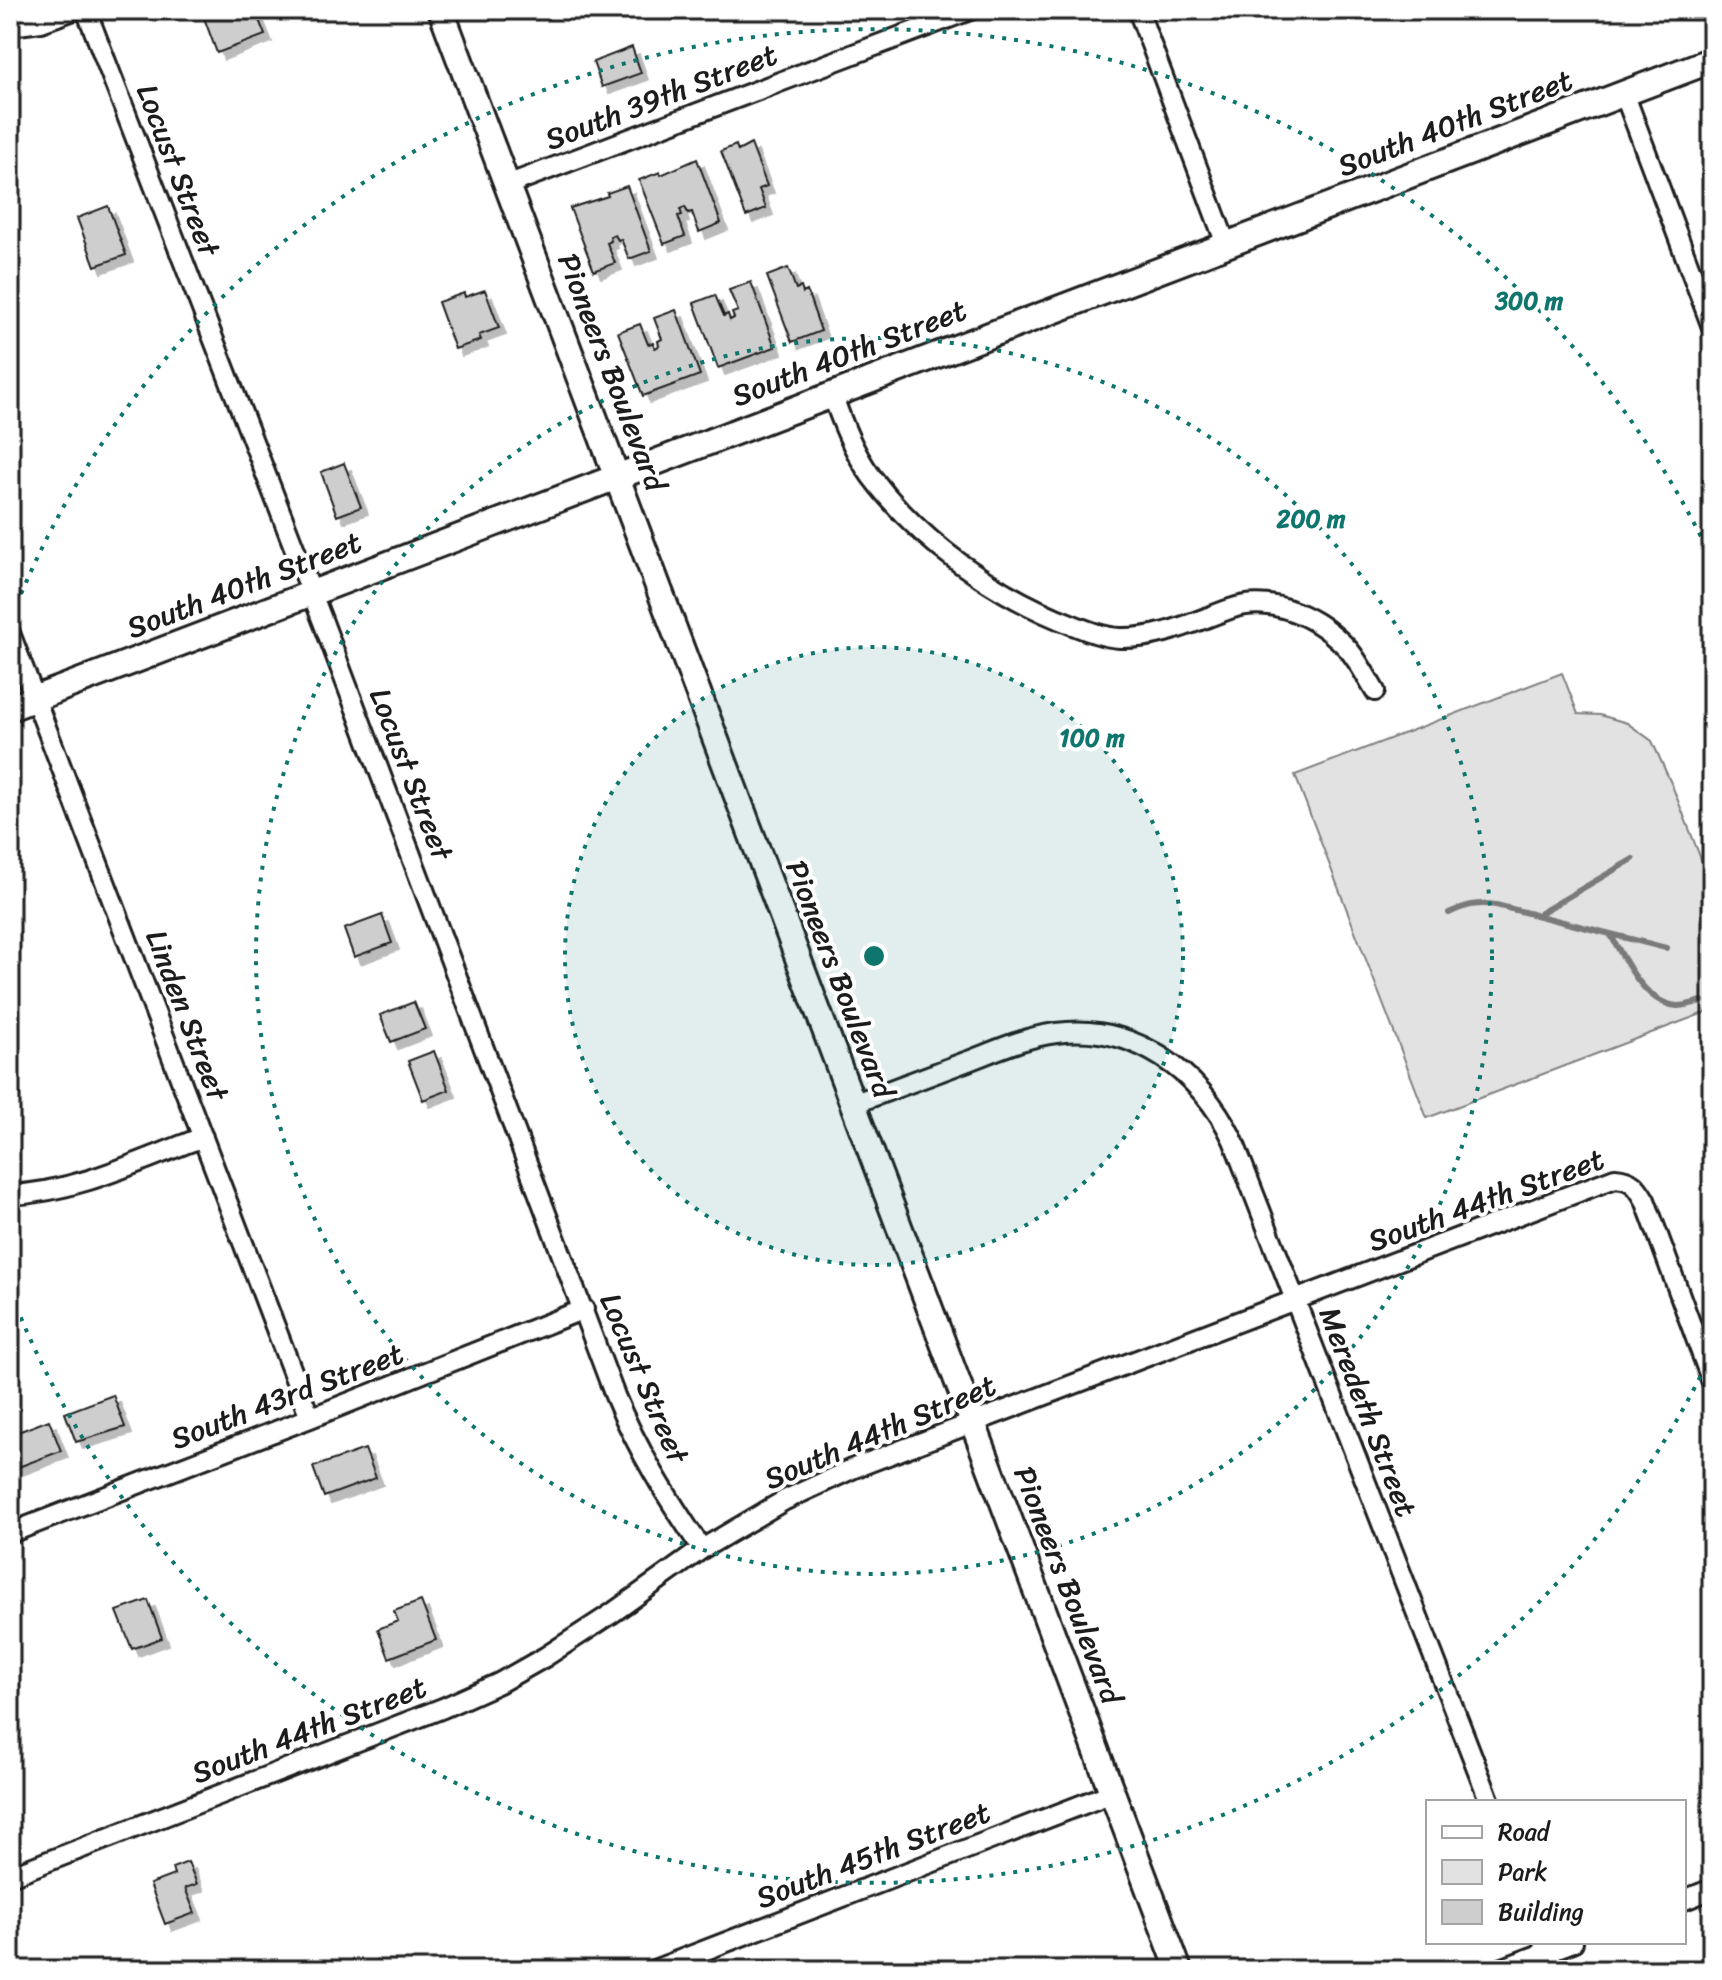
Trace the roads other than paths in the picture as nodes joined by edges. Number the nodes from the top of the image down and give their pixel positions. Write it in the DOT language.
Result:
graph roads {
  1 [pos="74,10"];
  2 [pos="86,10"];
  3 [pos="441,10"];
  4 [pos="970,10"];
  5 [pos="1138,10"];
  6 [pos="10,26"];
  7 [pos="1712,60"];
  8 [pos="1624,93"];
  9 [pos="507,185"];
  10 [pos="1226,244"];
  11 [pos="1712,327"];
  12 [pos="832,394"];
  13 [pos="618,475"];
  14 [pos="312,593"];
  15 [pos="10,633"];
  16 [pos="1375,691"];
  17 [pos="36,698"];
  18 [pos="10,708"];
  19 [pos="853,1104"];
  20 [pos="203,1137"];
  21 [pos="10,1195"];
  22 [pos="1295,1302"];
  23 [pos="584,1309"];
  24 [pos="1712,1382"];
  25 [pos="310,1418"];
  26 [pos="972,1421"];
  27 [pos="10,1533"];
  28 [pos="702,1549"];
  29 [pos="1112,1793"];
  30 [pos="1489,1800"];
  31 [pos="10,1876"];
  32 [pos="1712,1889"];
  33 [pos="1686,1899"];
  34 [pos="1546,1947"];
  35 [pos="654,1970"];
  36 [pos="1179,1970"];
  37 [pos="1498,1970"];
  38 [pos="1555,1970"];
  1 -- 6 [label="street"];
  2 -- 14 [label="street, Locust Street"];
  3 -- 9 [label="main road, Pioneers Boulevard"];
  4 -- 9 [label="street, South 39th Street"];
  5 -- 10 [label="street"];
  7 -- 8 [label="main road, South 40th Street"];
  8 -- 10 [label="main road, South 40th Street"];
  8 -- 11 [label="street"];
  9 -- 13 [label="main road, Pioneers Boulevard"];
  10 -- 12 [label="main road, South 40th Street"];
  12 -- 13 [label="main road, South 40th Street"];
  12 -- 16 [label="street"];
  13 -- 14 [label="main road, South 40th Street"];
  13 -- 19 [label="main road, Pioneers Boulevard"];
  14 -- 17 [label="main road, South 40th Street"];
  14 -- 23 [label="street, Locust Street"];
  15 -- 17 [label="street, Linden Street"];
  17 -- 18 [label="main road, South 40th Street"];
  17 -- 20 [label="street, Linden Street"];
  19 -- 22 [label="street, Meredeth Street"];
  19 -- 26 [label="main road, Pioneers Boulevard"];
  20 -- 21 [label="street"];
  20 -- 25 [label="street, Linden Street"];
  22 -- 24 [label="street, South 44th Street"];
  22 -- 26 [label="street, South 44th Street"];
  22 -- 30 [label="street, Meredeth Street"];
  23 -- 25 [label="street, South 43rd Street"];
  23 -- 28 [label="street, Locust Street"];
  25 -- 27 [label="street, South 43rd Street"];
  26 -- 28 [label="street, South 44th Street"];
  26 -- 29 [label="main road, Pioneers Boulevard"];
  28 -- 31 [label="street, South 44th Street"];
  29 -- 35 [label="street, South 45th Street"];
  29 -- 36 [label="main road, Pioneers Boulevard"];
  32 -- 33 [label="street"];
  34 -- 37 [label="street"];
  34 -- 38 [label="street"];
}
